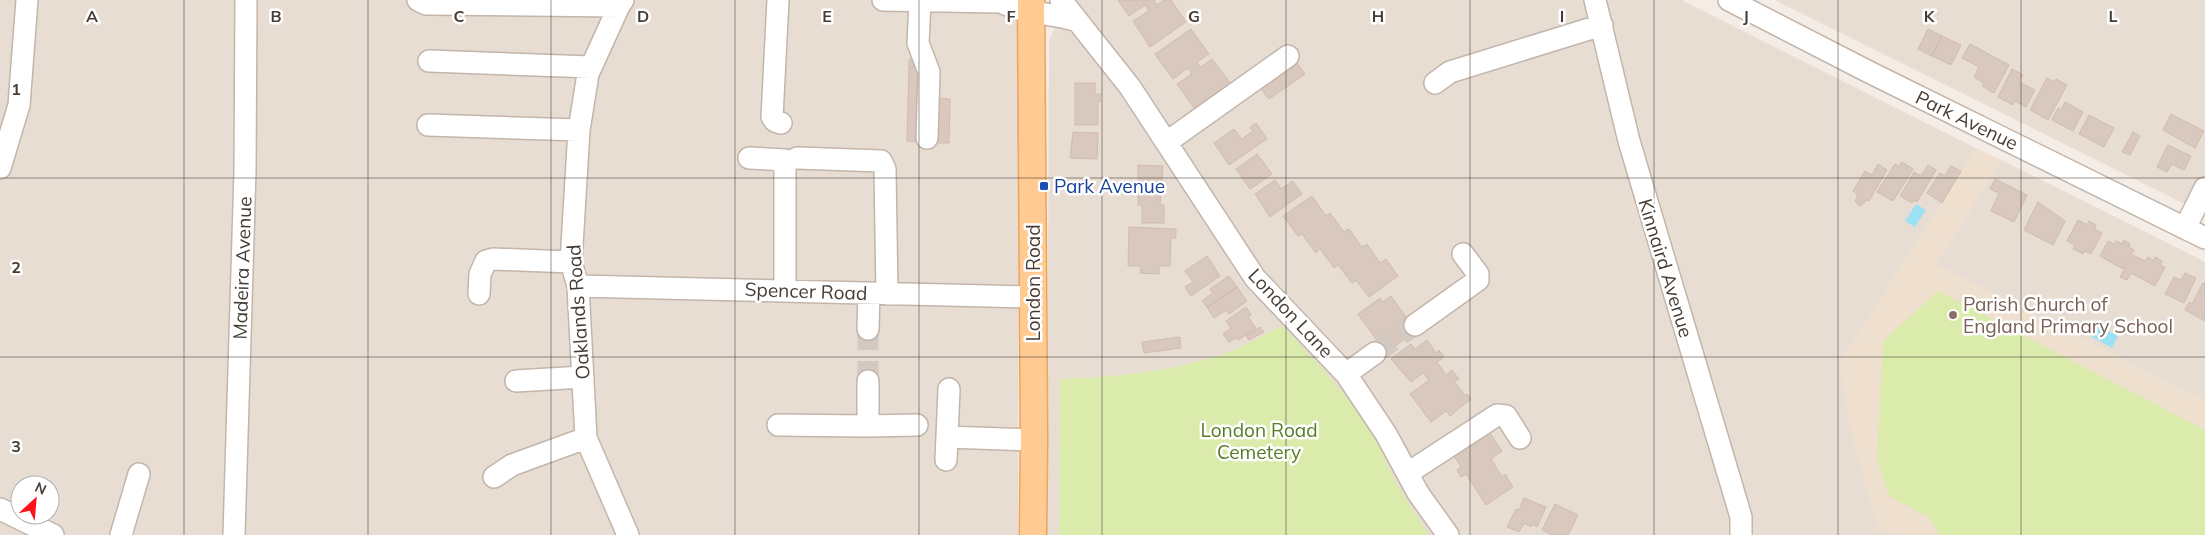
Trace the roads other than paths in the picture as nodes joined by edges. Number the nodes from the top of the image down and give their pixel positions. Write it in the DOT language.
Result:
graph roads {
  1 [pos="27,0"];
  2 [pos="246,0"];
  3 [pos="418,0"];
  4 [pos="778,0"];
  5 [pos="883,0"];
  6 [pos="1061,0"];
  7 [pos="1596,0"];
  8 [pos="1729,0"];
  9 [pos="923,2"];
  10 [pos="621,3"];
  11 [pos="1031,14"];
  12 [pos="1078,21"];
  13 [pos="1602,26"];
  14 [pos="1288,56"];
  15 [pos="429,62"];
  16 [pos="591,67"];
  17 [pos="1435,83"];
  18 [pos="781,123"];
  19 [pos="428,125"];
  20 [pos="579,130"];
  21 [pos="927,138"];
  22 [pos="1167,142"];
  23 [pos="749,158"];
  24 [pos="797,158"];
  25 [pos="0,168"];
  26 [pos="2205,188"];
  27 [pos="2186,228"];
  28 [pos="2205,238"];
  29 [pos="1463,254"];
  30 [pos="571,262"];
  31 [pos="578,286"];
  32 [pos="785,290"];
  33 [pos="479,294"];
  34 [pos="878,294"];
  35 [pos="1033,298"];
  36 [pos="1415,325"];
  37 [pos="868,329"];
  38 [pos="1375,353"];
  39 [pos="1346,374"];
  40 [pos="583,377"];
  41 [pos="516,381"];
  42 [pos="868,381"];
  43 [pos="949,389"];
  44 [pos="778,425"];
  45 [pos="917,425"];
  46 [pos="868,426"];
  47 [pos="947,437"];
  48 [pos="586,438"];
  49 [pos="1520,438"];
  50 [pos="1034,440"];
  51 [pos="946,460"];
  52 [pos="1408,473"];
  53 [pos="139,474"];
  54 [pos="494,477"];
  55 [pos="0,509"];
  56 [pos="53,535"];
  57 [pos="120,535"];
  58 [pos="234,535"];
  59 [pos="628,535"];
  60 [pos="1033,535"];
  61 [pos="1448,535"];
  62 [pos="1741,535"];
  1 -- 25 [label="street"];
  2 -- 58 [label="street, Madeira Avenue"];
  3 -- 10 [label="street"];
  4 -- 18 [label="street"];
  5 -- 9 [label="street"];
  6 -- 12 [label="street, London Lane"];
  7 -- 13 [label="street, Kinnaird Avenue"];
  8 -- 27 [label="street, Park Avenue"];
  9 -- 11 [label="street"];
  9 -- 21 [label="street"];
  10 -- 16 [label="street, Oaklands Road"];
  11 -- 12 [label="street"];
  11 -- 35 [label="main road, London Road"];
  12 -- 22 [label="street, London Lane"];
  13 -- 17 [label="street"];
  13 -- 62 [label="street, Kinnaird Avenue"];
  14 -- 22 [label="street"];
  15 -- 16 [label="street"];
  16 -- 20 [label="street, Oaklands Road"];
  19 -- 20 [label="street"];
  20 -- 30 [label="street, Oaklands Road"];
  22 -- 39 [label="street, London Lane"];
  23 -- 32 [label="street"];
  24 -- 34 [label="street"];
  26 -- 27 [label="street"];
  27 -- 28 [label="street, Park Avenue"];
  29 -- 36 [label="street"];
  30 -- 31 [label="street, Oaklands Road"];
  30 -- 33 [label="street"];
  31 -- 32 [label="street, Spencer Road"];
  31 -- 40 [label="street, Oaklands Road"];
  32 -- 34 [label="street, Spencer Road"];
  34 -- 35 [label="street, Spencer Road"];
  34 -- 37 [label="street"];
  35 -- 50 [label="main road, London Road"];
  38 -- 39 [label="street"];
  39 -- 52 [label="street, London Lane"];
  40 -- 41 [label="street"];
  40 -- 48 [label="street, Oaklands Road"];
  42 -- 46 [label="street"];
  43 -- 47 [label="street"];
  44 -- 46 [label="street"];
  45 -- 46 [label="street"];
  47 -- 50 [label="street"];
  47 -- 51 [label="street"];
  48 -- 54 [label="street"];
  48 -- 59 [label="street, Oaklands Road"];
  49 -- 52 [label="street"];
  50 -- 60 [label="main road, London Road"];
  52 -- 61 [label="street, London Lane"];
  53 -- 57 [label="street"];
  55 -- 56 [label="street"];
}
